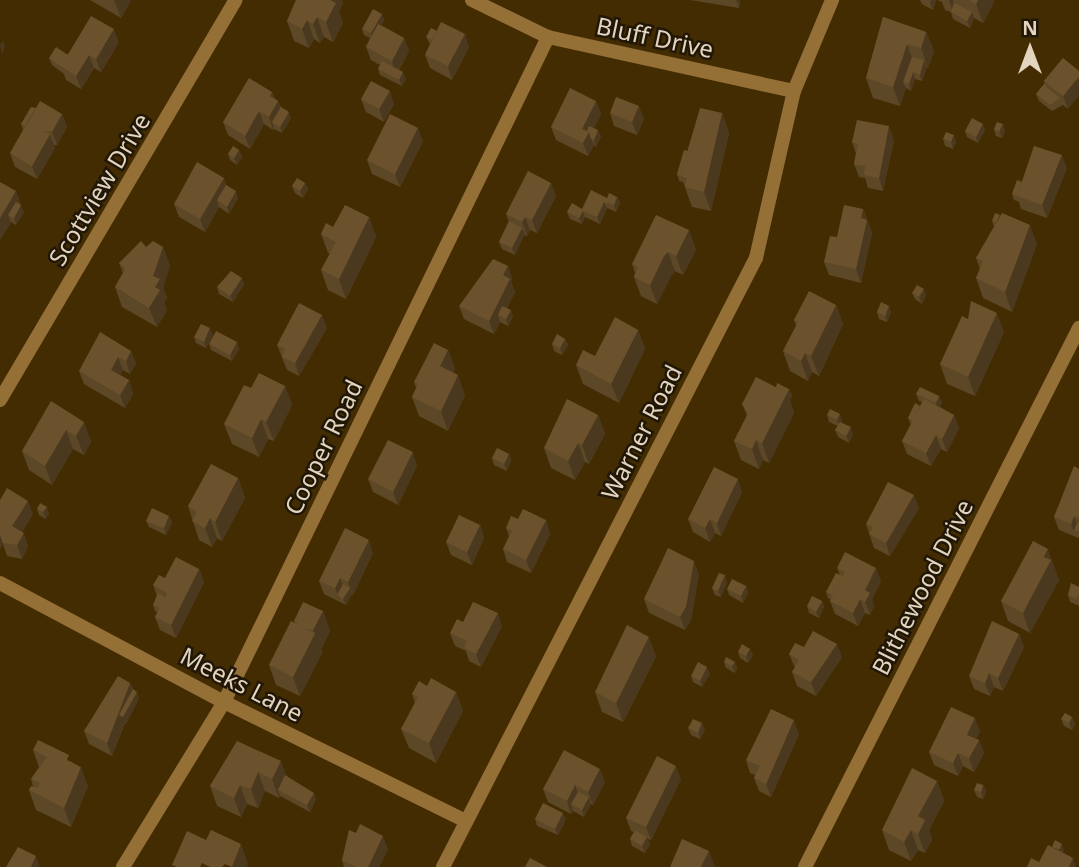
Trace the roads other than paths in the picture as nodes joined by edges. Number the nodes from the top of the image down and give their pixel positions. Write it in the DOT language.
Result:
graph roads {
  1 [pos="236,0"];
  2 [pos="472,0"];
  3 [pos="832,0"];
  4 [pos="548,37"];
  5 [pos="794,91"];
  6 [pos="1079,328"];
  7 [pos="0,400"];
  8 [pos="0,583"];
  9 [pos="224,702"];
  10 [pos="466,821"];
  11 [pos="123,867"];
  12 [pos="443,867"];
  13 [pos="805,867"];
  1 -- 7 [label="street, Scottview Drive"];
  2 -- 4 [label="street, Bluff Drive"];
  3 -- 5 [label="street, Warner Road"];
  4 -- 5 [label="street, Bluff Drive"];
  4 -- 9 [label="street, Cooper Road"];
  5 -- 10 [label="street, Warner Road"];
  6 -- 13 [label="street, Blithewood Drive"];
  8 -- 9 [label="street, Meeks Lane"];
  9 -- 10 [label="street, Meeks Lane"];
  9 -- 11 [label="street, Cooper Road"];
  10 -- 12 [label="street, Warner Road"];
}
